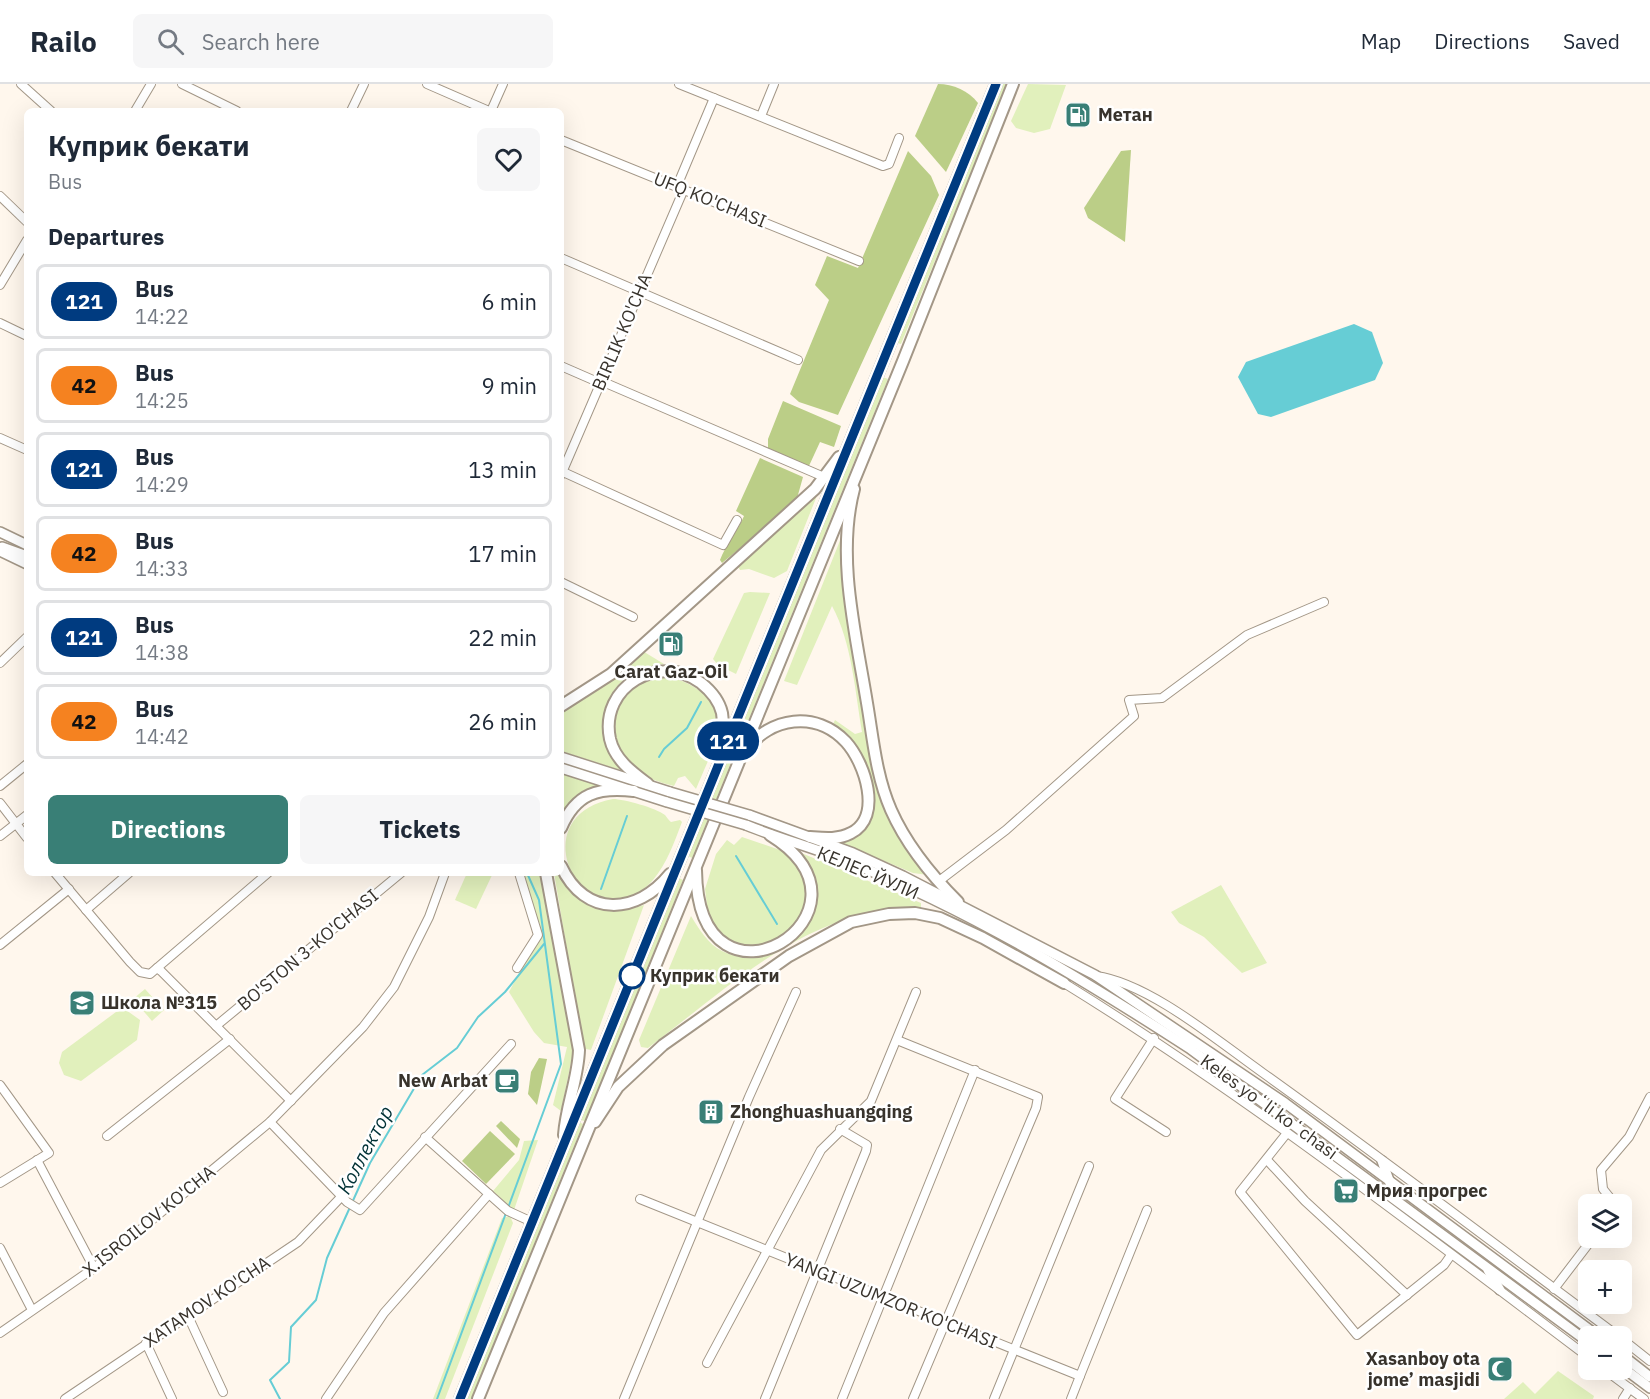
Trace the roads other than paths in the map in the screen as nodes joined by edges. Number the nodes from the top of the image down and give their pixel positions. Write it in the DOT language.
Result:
graph roads {
  1 [pos="21,84"];
  2 [pos="151,84"];
  3 [pos="182,84"];
  4 [pos="364,84"];
  5 [pos="426,84"];
  6 [pos="503,84"];
  7 [pos="679,84"];
  8 [pos="774,84"];
  9 [pos="996,84"];
  10 [pos="1013,84"];
  11 [pos="691,86"];
  12 [pos="714,98"];
  13 [pos="48,108"];
  14 [pos="137,108"];
  15 [pos="231,108"];
  16 [pos="352,108"];
  17 [pos="483,108"];
  18 [pos="491,108"];
  19 [pos="761,116"];
  20 [pos="899,138"];
  21 [pos="564,141"];
  22 [pos="680,187"];
  23 [pos="0,196"];
  24 [pos="24,219"];
  25 [pos="24,245"];
  26 [pos="564,259"];
  27 [pos="859,261"];
  28 [pos="0,285"];
  29 [pos="640,291"];
  30 [pos="0,323"];
  31 [pos="24,335"];
  32 [pos="885,354"];
  33 [pos="798,360"];
  34 [pos="903,361"];
  35 [pos="564,367"];
  36 [pos="601,382"];
  37 [pos="0,438"];
  38 [pos="849,443"];
  39 [pos="24,449"];
  40 [pos="864,456"];
  41 [pos="564,466"];
  42 [pos="564,474"];
  43 [pos="824,477"];
  44 [pos="737,520"];
  45 [pos="0,533"];
  46 [pos="24,544"];
  47 [pos="0,546"];
  48 [pos="0,551"];
  49 [pos="24,555"];
  50 [pos="24,563"];
  51 [pos="564,583"];
  52 [pos="1324,602"];
  53 [pos="633,617"];
  54 [pos="24,641"];
  55 [pos="0,663"];
  56 [pos="564,704"];
  57 [pos="564,758"];
  58 [pos="720,759"];
  59 [pos="737,762"];
  60 [pos="24,766"];
  61 [pos="564,769"];
  62 [pos="648,784"];
  63 [pos="0,786"];
  64 [pos="634,791"];
  65 [pos="0,803"];
  66 [pos="24,817"];
  67 [pos="564,822"];
  68 [pos="15,824"];
  69 [pos="24,834"];
  70 [pos="0,836"];
  71 [pos="771,836"];
  72 [pos="810,837"];
  73 [pos="680,859"];
  74 [pos="696,863"];
  75 [pos="564,871"];
  76 [pos="58,876"];
  77 [pos="126,876"];
  78 [pos="265,876"];
  79 [pos="397,876"];
  80 [pos="444,876"];
  81 [pos="520,876"];
  82 [pos="547,876"];
  83 [pos="939,881"];
  84 [pos="69,889"];
  85 [pos="961,904"];
  86 [pos="86,910"];
  87 [pos="963,916"];
  88 [pos="0,945"];
  89 [pos="1052,963"];
  90 [pos="158,968"];
  91 [pos="517,968"];
  92 [pos="1095,975"];
  93 [pos="1064,983"];
  94 [pos="796,992"];
  95 [pos="916,992"];
  96 [pos="216,1026"];
  97 [pos="1154,1038"];
  98 [pos="230,1039"];
  99 [pos="897,1040"];
  100 [pos="511,1044"];
  101 [pos="975,1070"];
  102 [pos="0,1085"];
  103 [pos="1650,1097"];
  104 [pos="291,1101"];
  105 [pos="270,1122"];
  106 [pos="840,1129"];
  107 [pos="1166,1132"];
  108 [pos="1287,1134"];
  109 [pos="107,1136"];
  110 [pos="425,1137"];
  111 [pos="581,1145"];
  112 [pos="562,1148"];
  113 [pos="37,1160"];
  114 [pos="1267,1160"];
  115 [pos="1382,1161"];
  116 [pos="1089,1166"];
  117 [pos="0,1183"];
  118 [pos="1390,1183"];
  119 [pos="489,1194"];
  120 [pos="1607,1194"];
  121 [pos="640,1200"];
  122 [pos="347,1202"];
  123 [pos="1148,1210"];
  124 [pos="532,1222"];
  125 [pos="698,1224"];
  126 [pos="0,1248"];
  127 [pos="1585,1248"];
  128 [pos="768,1251"];
  129 [pos="1451,1255"];
  130 [pos="1486,1265"];
  131 [pos="94,1268"];
  132 [pos="817,1273"];
  133 [pos="1554,1289"];
  134 [pos="1500,1290"];
  135 [pos="1407,1295"];
  136 [pos="883,1298"];
  137 [pos="32,1310"];
  138 [pos="188,1316"];
  139 [pos="945,1323"];
  140 [pos="1584,1326"];
  141 [pos="1604,1326"];
  142 [pos="0,1333"];
  143 [pos="1578,1334"];
  144 [pos="146,1343"];
  145 [pos="1632,1347"];
  146 [pos="1578,1349"];
  147 [pos="1014,1350"];
  148 [pos="1650,1361"];
  149 [pos="1632,1362"];
  150 [pos="707,1363"];
  151 [pos="1632,1374"];
  152 [pos="1080,1376"];
  153 [pos="1650,1377"];
  154 [pos="1619,1380"];
  155 [pos="1630,1388"];
  156 [pos="1650,1388"];
  157 [pos="223,1392"];
  158 [pos="76,1396"];
  159 [pos="65,1399"];
  160 [pos="172,1399"];
  161 [pos="326,1399"];
  162 [pos="460,1399"];
  163 [pos="477,1399"];
  164 [pos="624,1399"];
  165 [pos="765,1399"];
  166 [pos="842,1399"];
  167 [pos="913,1399"];
  168 [pos="994,1399"];
  169 [pos="1071,1399"];
  170 [pos="1623,1399"];
  171 [pos="1644,1399"];
  1 -- 13 [label="street"];
  2 -- 14 [label="street"];
  3 -- 15 [label="street"];
  4 -- 16 [label="street"];
  5 -- 17 [label="street"];
  6 -- 18 [label="street"];
  7 -- 11 [label="street"];
  8 -- 19 [label="street"];
  9 -- 32 [label="highway"];
  10 -- 34 [label="highway"];
  11 -- 12 [label="street"];
  12 -- 19 [label="street"];
  12 -- 22 [label="street, BIRLIK KO'CHA"];
  19 -- 20 [label="street"];
  21 -- 22 [label="street, UFQ KO'CHASI"];
  22 -- 27 [label="street, UFQ KO'CHASI"];
  22 -- 29 [label="street, BIRLIK KO'CHA"];
  23 -- 24 [label="street"];
  25 -- 28 [label="street"];
  26 -- 29 [label="street"];
  29 -- 33 [label="street"];
  29 -- 36 [label="street, BIRLIK KO'CHA"];
  30 -- 31 [label="street"];
  32 -- 34 [label="highway"];
  32 -- 38 [label="highway"];
  34 -- 40 [label="highway"];
  35 -- 36 [label="street"];
  36 -- 41 [label="street, BIRLIK KO'CHA"];
  36 -- 43 [label="street"];
  37 -- 39 [label="street"];
  38 -- 43 [label="highway"];
  38 -- 58 [label="highway"];
  40 -- 59 [label="highway"];
  40 -- 83 [label="highway"];
  42 -- 44 [label="street"];
  43 -- 56 [label="highway"];
  45 -- 46 [label="main road"];
  47 -- 49 [label="main road"];
  48 -- 50 [label="main road"];
  51 -- 53 [label="street"];
  52 -- 83 [label="street"];
  54 -- 55 [label="street"];
  57 -- 62 [label="main road"];
  58 -- 62 [label="highway"];
  58 -- 73 [label="highway"];
  59 -- 72 [label="highway"];
  59 -- 74 [label="highway"];
  60 -- 63 [label="street"];
  61 -- 64 [label="main road"];
  62 -- 72 [label="main road, КЕЛЕС ЙУЛИ, bridge"];
  64 -- 67 [label="highway"];
  64 -- 71 [label="main road, КЕЛЕС ЙУЛИ, bridge"];
  65 -- 68 [label="street"];
  66 -- 68 [label="street"];
  68 -- 69 [label="street"];
  68 -- 70 [label="street"];
  71 -- 74 [label="highway"];
  71 -- 87 [label="main road, КЕЛЕС ЙУЛИ"];
  72 -- 85 [label="main road, КЕЛЕС ЙУЛИ"];
  73 -- 75 [label="highway"];
  73 -- 112 [label="highway"];
  74 -- 111 [label="highway"];
  76 -- 84 [label="street"];
  77 -- 86 [label="street"];
  78 -- 90 [label="street"];
  79 -- 96 [label="street, BO'STON 3-KO'CHASI"];
  80 -- 104 [label="street, X.ISROILOV KO'CHA"];
  81 -- 91 [label="street"];
  82 -- 112 [label="highway"];
  83 -- 85 [label="highway"];
  84 -- 86 [label="street"];
  84 -- 88 [label="street"];
  85 -- 92 [label="main road, Keles yoʻli koʻchasi"];
  86 -- 90 [label="street"];
  87 -- 89 [label="main road, Keles yoʻli koʻchasi"];
  89 -- 93 [label="main road"];
  89 -- 130 [label="main road, Keles yoʻli koʻchasi"];
  90 -- 96 [label="street"];
  92 -- 115 [label="street, Keles yoʻli koʻchasi"];
  92 -- 118 [label="main road, Keles yoʻli koʻchasi"];
  93 -- 97 [label="street, Keles yoʻli koʻchasi"];
  93 -- 111 [label="highway"];
  94 -- 125 [label="street"];
  95 -- 99 [label="street, YANGI UZUMZOR KO'CHASI"];
  96 -- 98 [label="street"];
  97 -- 107 [label="street"];
  97 -- 108 [label="street, Keles yoʻli koʻchasi"];
  98 -- 104 [label="street"];
  98 -- 109 [label="street"];
  99 -- 101 [label="street"];
  99 -- 106 [label="street, YANGI UZUMZOR KO'CHASI"];
  100 -- 110 [label="street"];
  101 -- 136 [label="street"];
  101 -- 139 [label="street"];
  102 -- 113 [label="street"];
  103 -- 120 [label="street"];
  104 -- 105 [label="street, X.ISROILOV KO'CHA"];
  105 -- 122 [label="street"];
  105 -- 131 [label="street, X.ISROILOV KO'CHA"];
  106 -- 128 [label="street, YANGI UZUMZOR KO'CHASI"];
  106 -- 132 [label="street"];
  108 -- 114 [label="street"];
  108 -- 129 [label="street, Keles yoʻli koʻchasi"];
  110 -- 119 [label="street"];
  110 -- 122 [label="street, XATAMOV KO'CHA"];
  111 -- 163 [label="highway"];
  112 -- 124 [label="highway"];
  113 -- 117 [label="street"];
  113 -- 131 [label="street"];
  114 -- 135 [label="street"];
  114 -- 135 [label="street"];
  115 -- 118 [label="main road"];
  115 -- 133 [label="street, Keles yoʻli koʻchasi"];
  116 -- 147 [label="street"];
  118 -- 140 [label="main road, Keles yoʻli koʻchasi"];
  119 -- 124 [label="street"];
  119 -- 161 [label="street"];
  121 -- 125 [label="street, YANGI UZUMZOR KO'CHASI"];
  122 -- 138 [label="street, XATAMOV KO'CHA"];
  123 -- 152 [label="street"];
  124 -- 162 [label="highway"];
  125 -- 128 [label="street, YANGI UZUMZOR KO'CHASI"];
  125 -- 164 [label="street"];
  126 -- 137 [label="street"];
  127 -- 133 [label="street"];
  128 -- 132 [label="street, YANGI UZUMZOR KO'CHASI"];
  128 -- 150 [label="street"];
  129 -- 134 [label="street, Keles yoʻli koʻchasi"];
  129 -- 135 [label="street"];
  130 -- 134 [label="main road"];
  130 -- 143 [label="main road, Keles yoʻli koʻchasi"];
  131 -- 137 [label="street, X.ISROILOV KO'CHA"];
  132 -- 136 [label="street, YANGI UZUMZOR KO'CHASI"];
  132 -- 165 [label="street"];
  133 -- 141 [label="street, Keles yoʻli koʻchasi"];
  134 -- 146 [label="street, Keles yoʻli koʻchasi"];
  136 -- 139 [label="street, YANGI UZUMZOR KO'CHASI"];
  136 -- 166 [label="street"];
  137 -- 142 [label="street, X.ISROILOV KO'CHA"];
  138 -- 144 [label="street, XATAMOV KO'CHA"];
  138 -- 157 [label="street"];
  139 -- 147 [label="street, YANGI UZUMZOR KO'CHASI"];
  139 -- 167 [label="street"];
  144 -- 158 [label="street, XATAMOV KO'CHA"];
  144 -- 160 [label="street"];
  145 -- 148 [label="street, Keles yoʻli koʻchasi"];
  147 -- 152 [label="street, YANGI UZUMZOR KO'CHASI"];
  147 -- 168 [label="street"];
  149 -- 153 [label="main road"];
  151 -- 156 [label="main road"];
  152 -- 169 [label="street"];
  154 -- 155 [label="street"];
  155 -- 170 [label="street"];
  155 -- 171 [label="street"];
  158 -- 159 [label="street, XATAMOV KO'CHA"];
}
